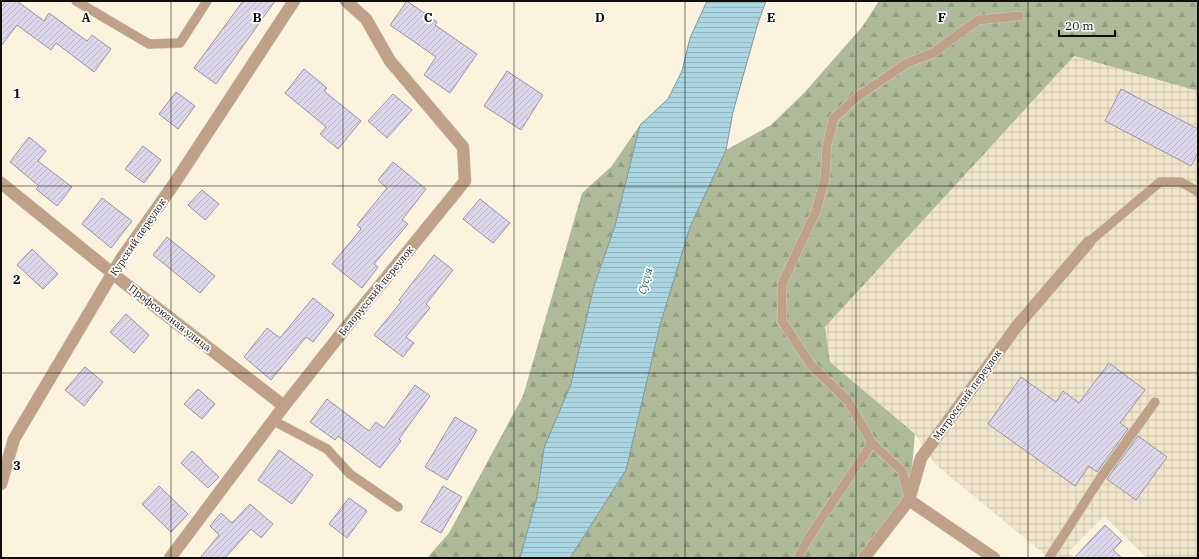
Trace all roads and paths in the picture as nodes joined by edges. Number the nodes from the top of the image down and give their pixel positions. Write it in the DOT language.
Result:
graph roads {
  1 [pos="76,1"];
  2 [pos="207,1"];
  3 [pos="294,1"];
  4 [pos="346,1"];
  5 [pos="1019,16"];
  6 [pos="1,183"];
  7 [pos="1198,193"];
  8 [pos="1089,242"];
  9 [pos="113,273"];
  10 [pos="1156,402"];
  11 [pos="284,406"];
  12 [pos="274,421"];
  13 [pos="872,444"];
  14 [pos="4,458"];
  15 [pos="1,484"];
  16 [pos="909,500"];
  17 [pos="398,507"];
  18 [pos="170,558"];
  19 [pos="798,558"];
  20 [pos="864,558"];
  21 [pos="994,558"];
  22 [pos="1049,558"];
  1 -- 2 [label="lane"];
  3 -- 9 [label="street, Курский переулок"];
  4 -- 11 [label="street, Белорусский переулок"];
  5 -- 13 [label="lane"];
  6 -- 9 [label="street, Профсоюзная улица"];
  7 -- 8 [label="lane"];
  8 -- 16 [label="street, Матросский переулок"];
  9 -- 11 [label="street, Профсоюзная улица"];
  9 -- 14 [label="street, Курский переулок"];
  10 -- 22 [label="lane"];
  11 -- 12 [label="street, Белорусский переулок"];
  12 -- 17 [label="lane"];
  12 -- 18 [label="street, Белорусский переулок"];
  13 -- 16 [label="lane"];
  13 -- 19 [label="lane"];
  14 -- 15 [label="street, Курский переулок"];
  16 -- 20 [label="street, Матросский переулок"];
  16 -- 21 [label="street"];
}
